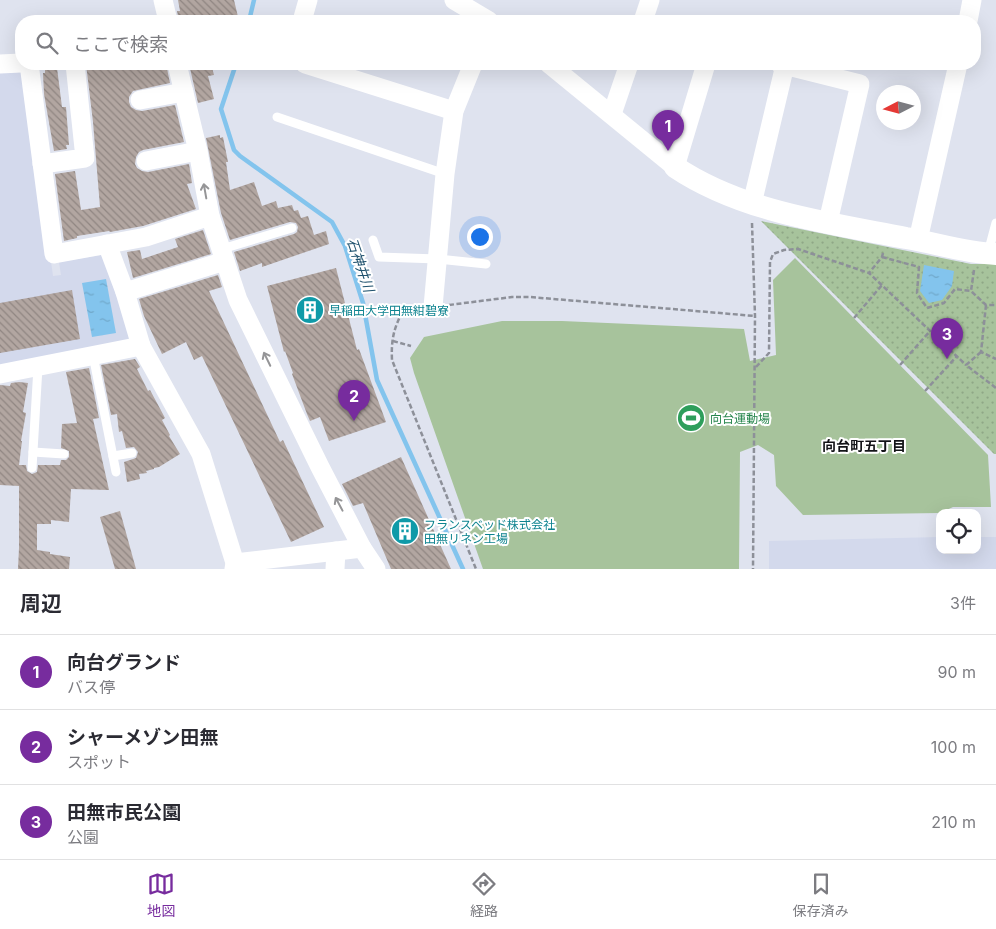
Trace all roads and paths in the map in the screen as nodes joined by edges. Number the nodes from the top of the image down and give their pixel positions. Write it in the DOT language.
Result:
graph roads {
  1 [pos="163,0"];
  2 [pos="308,0"];
  3 [pos="454,0"];
  4 [pos="650,0"];
  5 [pos="972,0"];
  6 [pos="167,15"];
  7 [pos="304,15"];
  8 [pos="479,15"];
  9 [pos="645,15"];
  10 [pos="969,15"];
  11 [pos="15,63"];
  12 [pos="0,64"];
  13 [pos="30,70"];
  14 [pos="76,70"];
  15 [pos="178,70"];
  16 [pos="324,70"];
  17 [pos="471,70"];
  18 [pos="557,70"];
  19 [pos="627,70"];
  20 [pos="704,70"];
  21 [pos="781,70"];
  22 [pos="805,70"];
  23 [pos="957,70"];
  24 [pos="184,92"];
  25 [pos="140,100"];
  26 [pos="454,111"];
  27 [pos="612,114"];
  28 [pos="277,117"];
  29 [pos="198,151"];
  30 [pos="146,162"];
  31 [pos="42,164"];
  32 [pos="675,167"];
  33 [pos="445,174"];
  34 [pos="752,204"];
  35 [pos="210,216"];
  36 [pos="828,222"];
  37 [pos="996,223"];
  38 [pos="292,228"];
  39 [pos="888,234"];
  40 [pos="373,240"];
  41 [pos="918,240"];
  42 [pos="108,244"];
  43 [pos="987,253"];
  44 [pos="223,255"];
  45 [pos="882,257"];
  46 [pos="438,259"];
  47 [pos="486,264"];
  48 [pos="870,273"];
  49 [pos="882,285"];
  50 [pos="971,291"];
  51 [pos="125,292"];
  52 [pos="986,305"];
  53 [pos="996,305"];
  54 [pos="433,307"];
  55 [pos="755,316"];
  56 [pos="854,318"];
  57 [pos="930,330"];
  58 [pos="392,341"];
  59 [pos="140,346"];
  60 [pos="410,346"];
  61 [pos="981,352"];
  62 [pos="93,355"];
  63 [pos="957,356"];
  64 [pos="996,359"];
  65 [pos="900,365"];
  66 [pos="966,365"];
  67 [pos="38,367"];
  68 [pos="755,368"];
  69 [pos="0,374"];
  70 [pos="996,388"];
  71 [pos="925,391"];
  72 [pos="33,452"];
  73 [pos="132,453"];
  74 [pos="64,454"];
  75 [pos="113,456"];
  76 [pos="32,468"];
  77 [pos="116,472"];
  78 [pos="362,548"];
  79 [pos="335,560"];
  80 [pos="289,563"];
  81 [pos="235,566"];
  82 [pos="376,569"];
  83 [pos="476,569"];
  84 [pos="753,569"];
  1 -- 6 [label="street"];
  2 -- 7 [label="street"];
  3 -- 8 [label="street"];
  4 -- 9 [label="street"];
  5 -- 10 [label="street"];
  11 -- 12 [label="street"];
  13 -- 31 [label="street"];
  14 -- 31 [label="street"];
  15 -- 24 [label="street"];
  16 -- 26 [label="street"];
  17 -- 26 [label="street"];
  18 -- 27 [label="street"];
  19 -- 27 [label="street"];
  20 -- 32 [label="street"];
  21 -- 34 [label="street"];
  22 -- 36 [label="street"];
  23 -- 41 [label="street"];
  24 -- 25 [label="street"];
  24 -- 29 [label="street"];
  26 -- 33 [label="street"];
  27 -- 32 [label="street"];
  28 -- 33 [label="lane"];
  29 -- 30 [label="street"];
  35 -- 29 [label="street, one-way"];
  31 -- 42 [label="street"];
  32 -- 34 [label="street"];
  33 -- 46 [label="street"];
  34 -- 36 [label="street"];
  34 -- 55 [label="path"];
  35 -- 42 [label="street"];
  35 -- 44 [label="street"];
  36 -- 39 [label="street"];
  37 -- 43 [label="lane"];
  38 -- 44 [label="lane"];
  39 -- 41 [label="street"];
  39 -- 45 [label="path"];
  40 -- 46 [label="lane"];
  41 -- 43 [label="street"];
  42 -- 51 [label="street"];
  43 -- 50 [label="path"];
  44 -- 51 [label="street"];
  78 -- 44 [label="street, one-way"];
  45 -- 48 [label="path"];
  45 -- 50 [label="path"];
  46 -- 47 [label="lane"];
  46 -- 54 [label="street"];
  48 -- 49 [label="path"];
  48 -- 68 [label="path"];
  49 -- 56 [label="path"];
  49 -- 57 [label="path"];
  50 -- 52 [label="path"];
  51 -- 59 [label="street"];
  52 -- 53 [label="path"];
  52 -- 61 [label="path"];
  54 -- 55 [label="path"];
  54 -- 58 [label="path"];
  55 -- 68 [label="path"];
  57 -- 63 [label="path"];
  57 -- 65 [label="path"];
  58 -- 60 [label="path"];
  58 -- 83 [label="path"];
  59 -- 62 [label="street"];
  59 -- 81 [label="street"];
  61 -- 64 [label="path"];
  61 -- 66 [label="path"];
  62 -- 67 [label="street"];
  62 -- 75 [label="lane"];
  63 -- 66 [label="path"];
  63 -- 71 [label="path"];
  66 -- 70 [label="path"];
  67 -- 69 [label="street"];
  67 -- 72 [label="lane"];
  68 -- 84 [label="path"];
  72 -- 74 [label="lane"];
  72 -- 76 [label="lane"];
  73 -- 75 [label="lane"];
  75 -- 77 [label="lane"];
  78 -- 79 [label="street"];
  78 -- 82 [label="street"];
  79 -- 80 [label="street"];
  80 -- 81 [label="street"];
}
